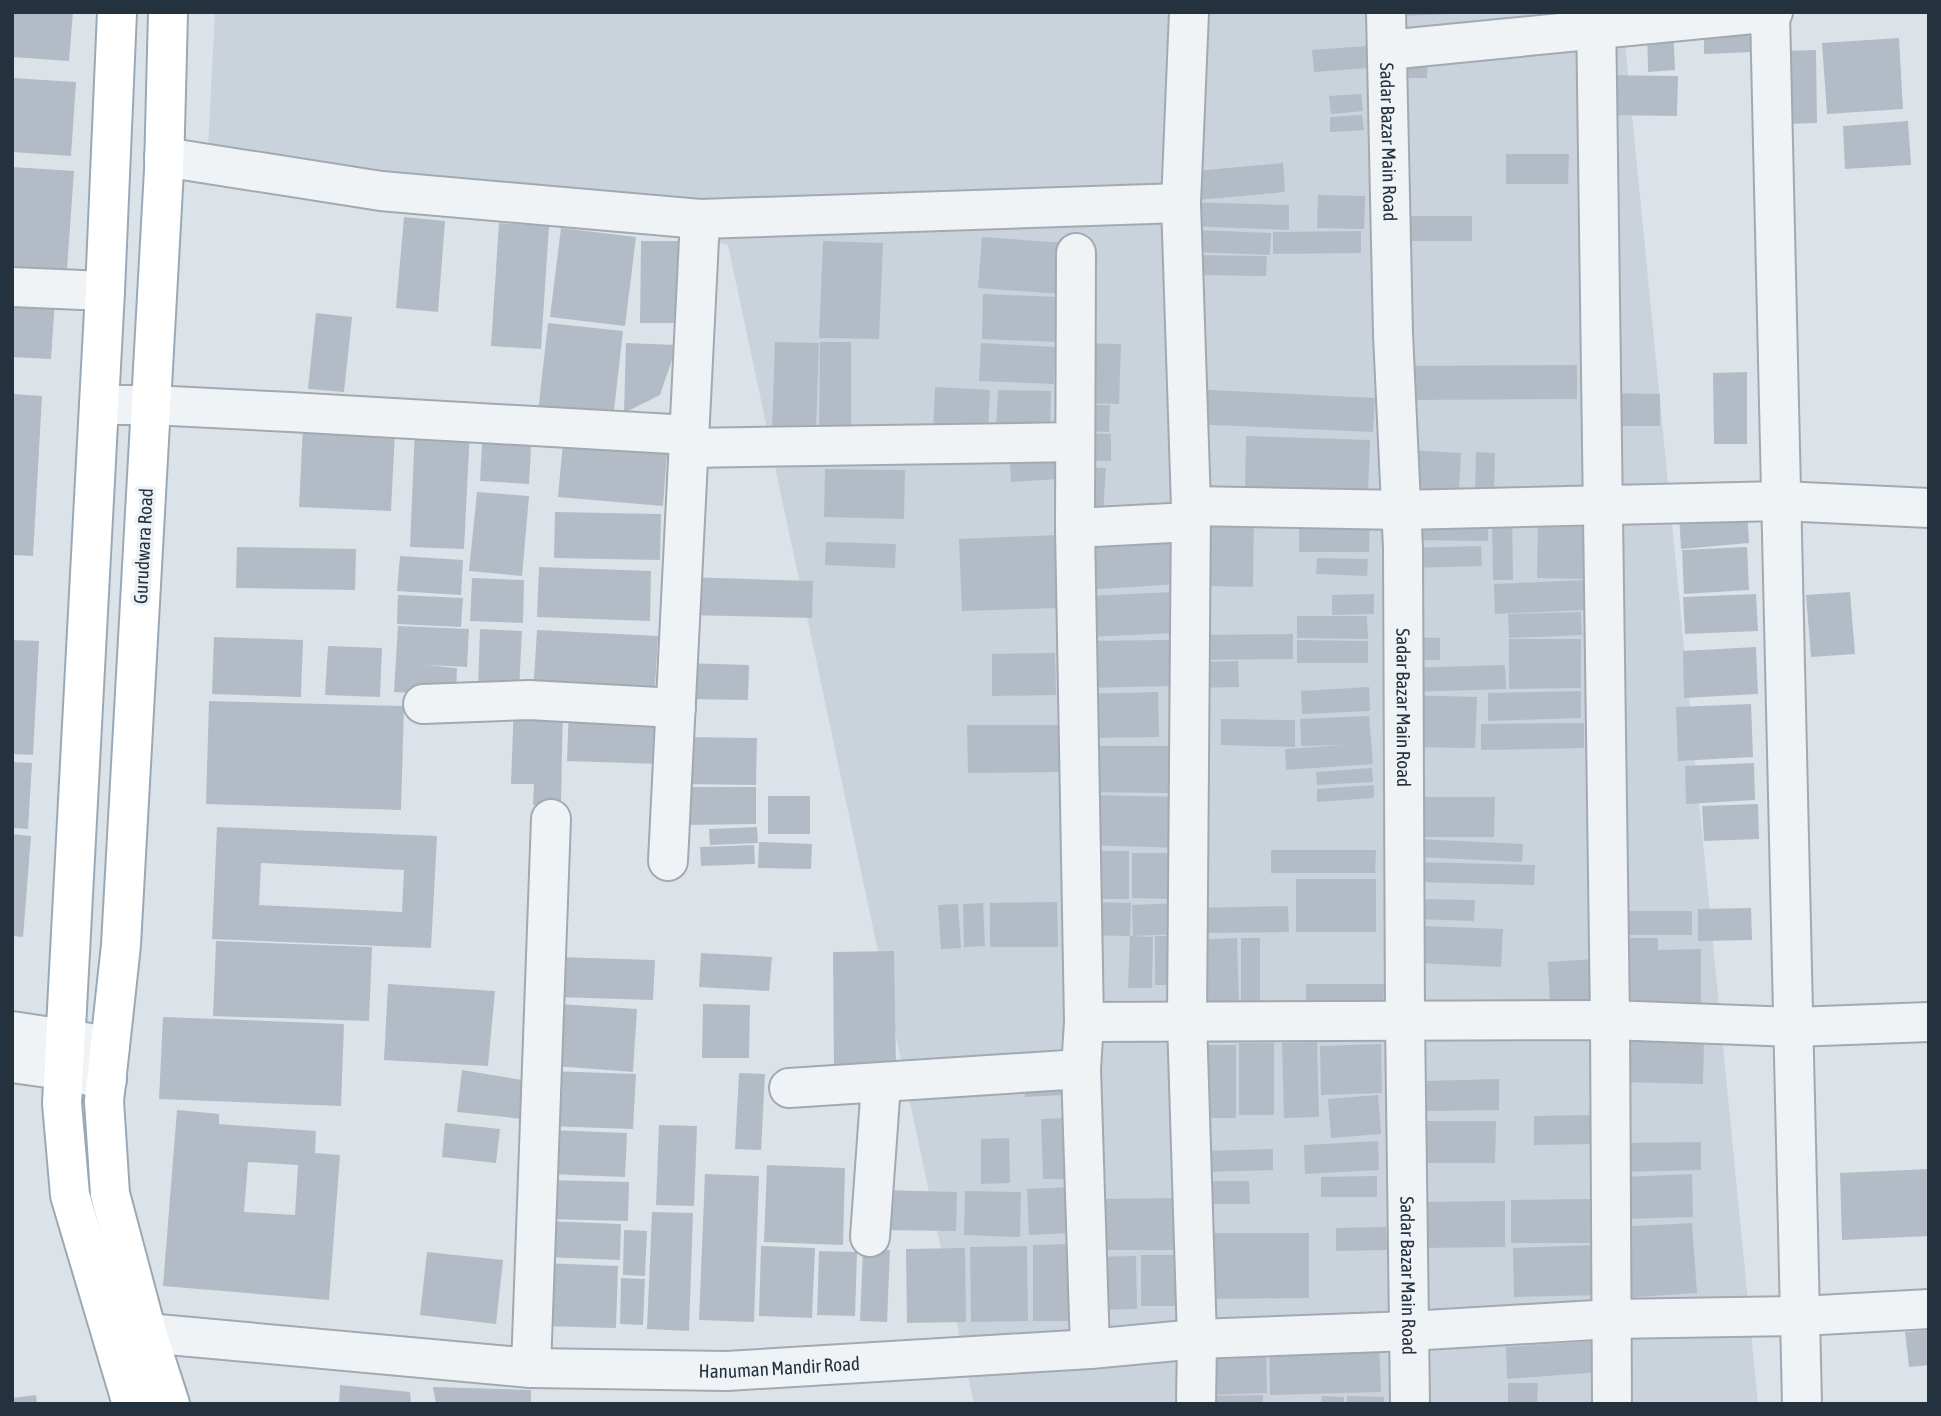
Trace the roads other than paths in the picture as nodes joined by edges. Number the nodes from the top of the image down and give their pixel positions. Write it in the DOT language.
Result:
graph roads {
  1 [pos="1189,12"];
  2 [pos="1386,12"];
  3 [pos="1772,12"];
  4 [pos="1596,22"];
  5 [pos="116,28"];
  6 [pos="168,30"];
  7 [pos="1387,50"];
  8 [pos="164,157"];
  9 [pos="1181,203"];
  10 [pos="700,219"];
  11 [pos="1076,253"];
  12 [pos="12,287"];
  13 [pos="105,291"];
  14 [pos="99,405"];
  15 [pos="151,405"];
  16 [pos="689,442"];
  17 [pos="1075,442"];
  18 [pos="1781,501"];
  19 [pos="1602,505"];
  20 [pos="1929,508"];
  21 [pos="1401,510"];
  22 [pos="1190,514"];
  23 [pos="1075,528"];
  24 [pos="424,704"];
  25 [pos="676,708"];
  26 [pos="551,819"];
  27 [pos="668,861"];
  28 [pos="1187,1020"];
  29 [pos="1405,1020"];
  30 [pos="1610,1020"];
  31 [pos="1084,1021"];
  32 [pos="1929,1022"];
  33 [pos="1794,1027"];
  34 [pos="12,1031"];
  35 [pos="64,1054"];
  36 [pos="12,1063"];
  37 [pos="108,1063"];
  38 [pos="1081,1069"];
  39 [pos="881,1084"];
  40 [pos="789,1088"];
  41 [pos="870,1237"];
  42 [pos="1929,1310"];
  43 [pos="1801,1316"];
  44 [pos="1612,1320"];
  45 [pos="1409,1331"];
  46 [pos="148,1333"];
  47 [pos="1196,1339"];
  48 [pos="1090,1349"];
  49 [pos="531,1368"];
  50 [pos="131,1404"];
  51 [pos="170,1404"];
  52 [pos="1196,1404"];
  53 [pos="1410,1404"];
  54 [pos="1612,1404"];
  55 [pos="1802,1404"];
  1 -- 9 [label="street"];
  2 -- 7 [label="street, Sadar Bazar Main Road"];
  3 -- 4 [label="street"];
  3 -- 18 [label="street"];
  4 -- 7 [label="street"];
  4 -- 19 [label="street"];
  5 -- 6 [label="main road"];
  5 -- 13 [label="main road"];
  6 -- 8 [label="main road, Gurudwara Road"];
  7 -- 21 [label="street, Sadar Bazar Main Road"];
  8 -- 10 [label="street"];
  8 -- 15 [label="main road, Gurudwara Road"];
  9 -- 10 [label="street"];
  9 -- 22 [label="street"];
  10 -- 16 [label="street"];
  11 -- 17 [label="street"];
  12 -- 13 [label="street"];
  13 -- 14 [label="main road"];
  14 -- 15 [label="street"];
  14 -- 35 [label="main road"];
  15 -- 16 [label="street"];
  15 -- 37 [label="main road, Gurudwara Road"];
  16 -- 17 [label="street"];
  16 -- 25 [label="street"];
  17 -- 23 [label="street"];
  18 -- 19 [label="street"];
  18 -- 20 [label="street"];
  18 -- 33 [label="street"];
  19 -- 21 [label="street"];
  19 -- 30 [label="street"];
  21 -- 22 [label="street"];
  21 -- 29 [label="street, Sadar Bazar Main Road"];
  22 -- 23 [label="street"];
  22 -- 28 [label="street"];
  23 -- 31 [label="street"];
  24 -- 25 [label="street"];
  25 -- 27 [label="street"];
  26 -- 49 [label="street"];
  28 -- 29 [label="street"];
  28 -- 31 [label="street"];
  28 -- 47 [label="street"];
  29 -- 30 [label="street"];
  29 -- 45 [label="street, Sadar Bazar Main Road"];
  30 -- 33 [label="street"];
  30 -- 44 [label="street"];
  31 -- 38 [label="street"];
  32 -- 33 [label="street"];
  33 -- 43 [label="street"];
  34 -- 35 [label="street"];
  35 -- 36 [label="street"];
  35 -- 37 [label="street"];
  35 -- 50 [label="main road"];
  37 -- 46 [label="main road, Gurudwara Road"];
  38 -- 39 [label="street"];
  38 -- 48 [label="street"];
  39 -- 40 [label="street"];
  39 -- 41 [label="street"];
  42 -- 43 [label="street, Hanuman Mandir Road"];
  43 -- 44 [label="street, Hanuman Mandir Road"];
  43 -- 55 [label="street"];
  44 -- 45 [label="street, Hanuman Mandir Road"];
  44 -- 54 [label="street"];
  45 -- 47 [label="street, Hanuman Mandir Road"];
  45 -- 53 [label="street, Sadar Bazar Main Road"];
  46 -- 49 [label="street, Hanuman Mandir Road"];
  46 -- 51 [label="main road, Gurudwara Road"];
  47 -- 48 [label="street, Hanuman Mandir Road"];
  47 -- 52 [label="street"];
  48 -- 49 [label="street, Hanuman Mandir Road"];
}
